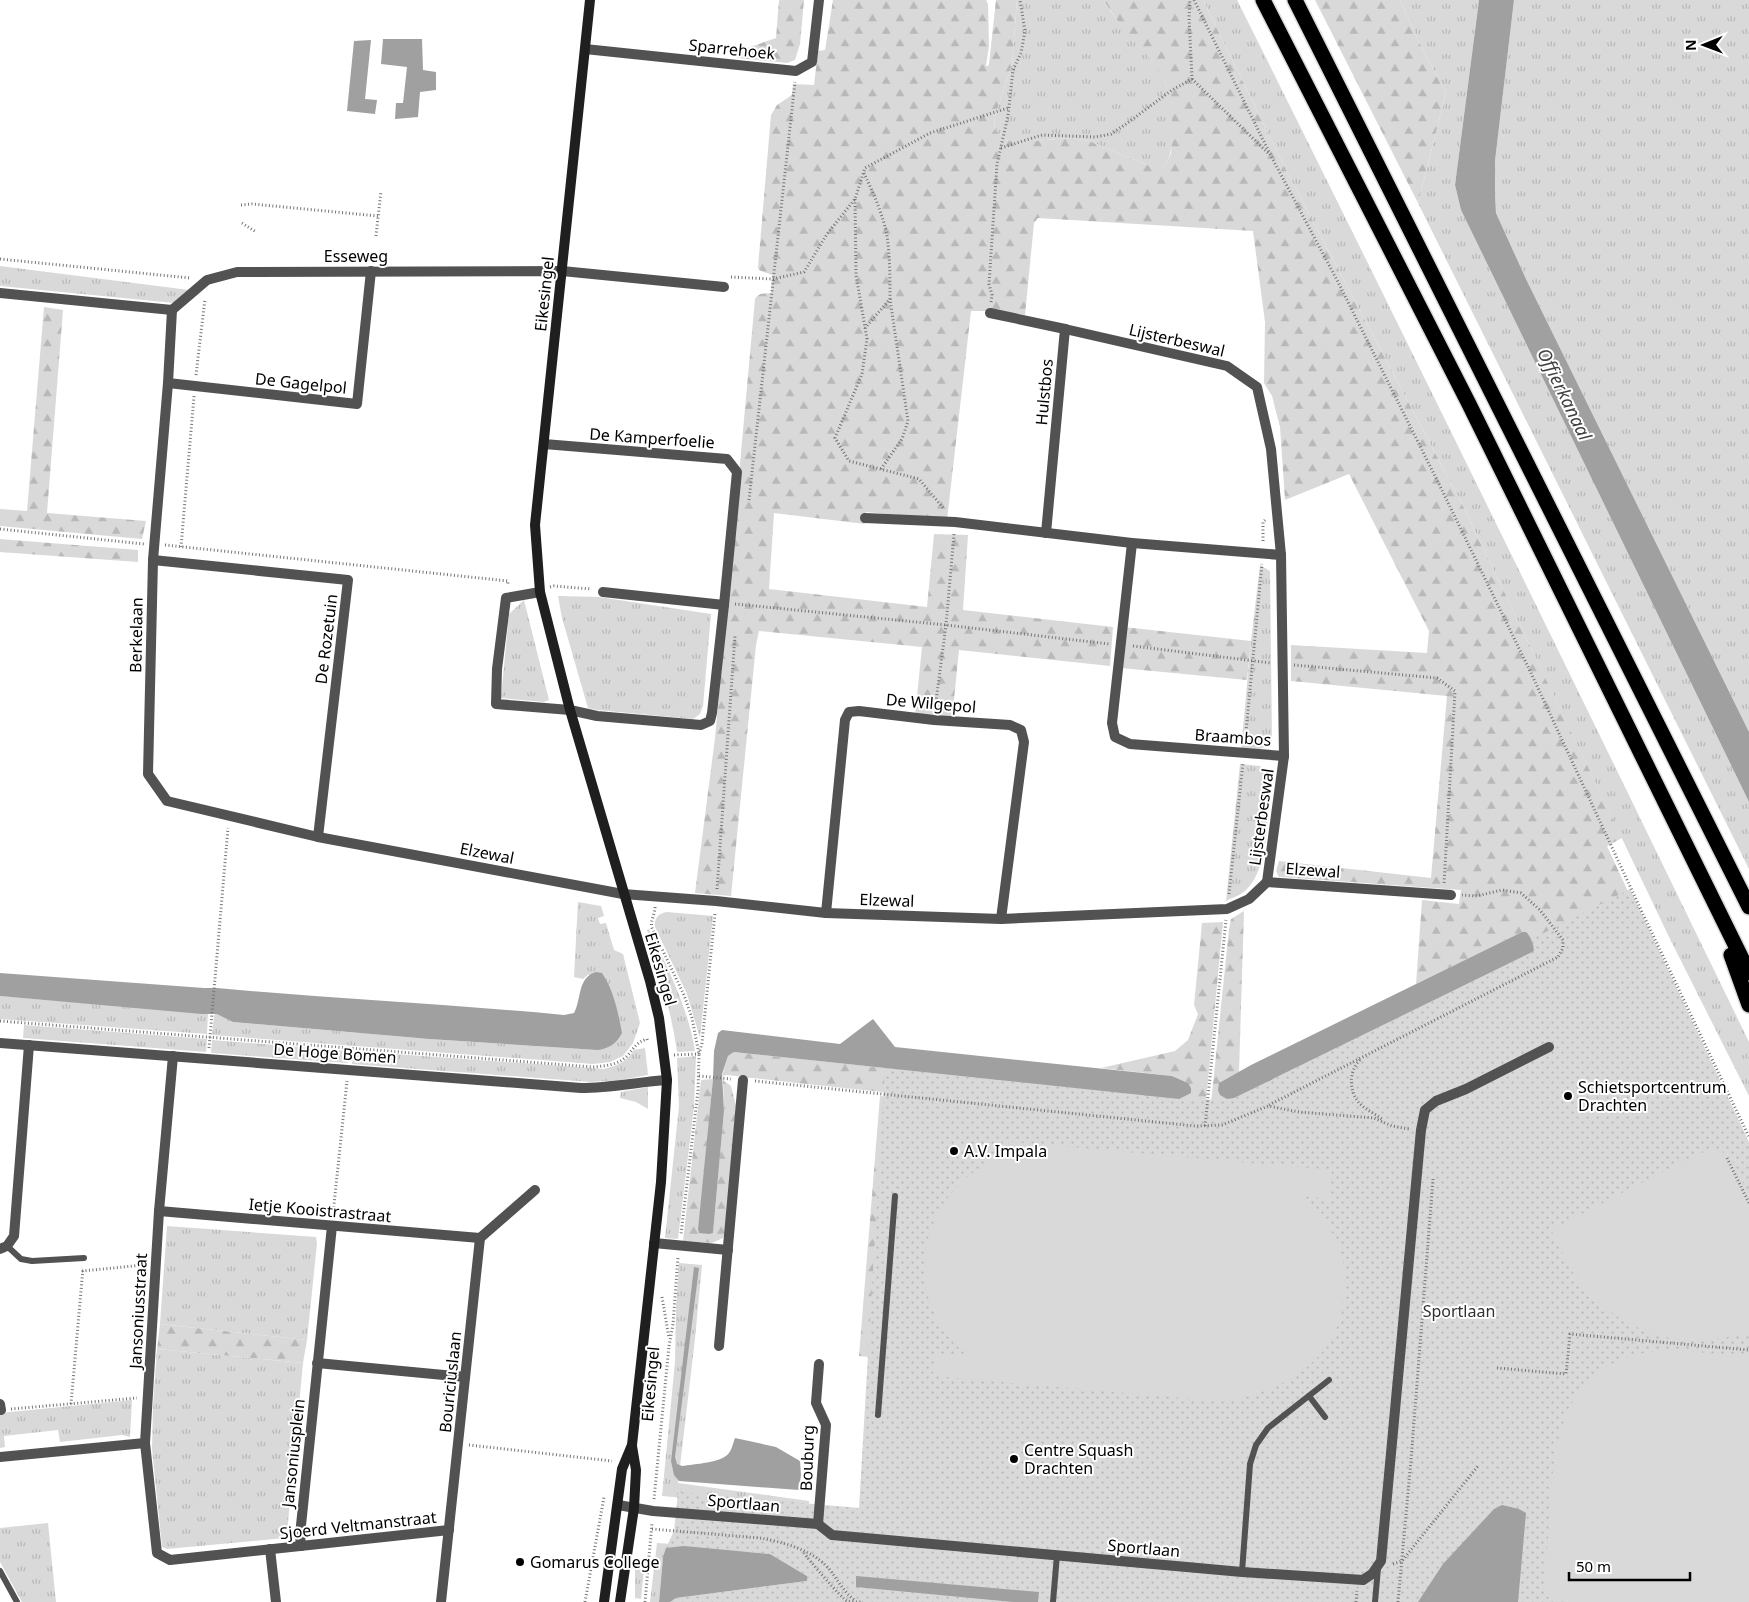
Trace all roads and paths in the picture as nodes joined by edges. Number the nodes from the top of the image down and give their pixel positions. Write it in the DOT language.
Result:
graph roads {
  1 [pos="590,0"];
  2 [pos="818,0"];
  3 [pos="1020,0"];
  4 [pos="1190,0"];
  5 [pos="1194,0"];
  6 [pos="1263,0"];
  7 [pos="1295,0"];
  8 [pos="585,49"];
  9 [pos="796,71"];
  10 [pos="1192,79"];
  11 [pos="1008,108"];
  12 [pos="1000,149"];
  13 [pos="1271,156"];
  14 [pos="864,173"];
  15 [pos="381,191"];
  16 [pos="854,199"];
  17 [pos="241,206"];
  18 [pos="378,216"];
  19 [pos="242,223"];
  20 [pos="256,232"];
  21 [pos="376,236"];
  22 [pos="0,258"];
  23 [pos="371,271"];
  24 [pos="562,271"];
  25 [pos="773,279"];
  26 [pos="207,280"];
  27 [pos="724,288"];
  28 [pos="0,293"];
  29 [pos="890,299"];
  30 [pos="172,310"];
  31 [pos="990,313"];
  32 [pos="865,329"];
  33 [pos="1064,329"];
  34 [pos="168,383"];
  35 [pos="195,386"];
  36 [pos="544,444"];
  37 [pos="881,469"];
  38 [pos="748,506"];
  39 [pos="1277,510"];
  40 [pos="865,518"];
  41 [pos="955,522"];
  42 [pos="0,529"];
  43 [pos="1046,533"];
  44 [pos="1132,543"];
  45 [pos="154,545"];
  46 [pos="181,546"];
  47 [pos="1264,554"];
  48 [pos="1281,555"];
  49 [pos="153,560"];
  50 [pos="178,562"];
  51 [pos="540,592"];
  52 [pos="603,592"];
  53 [pos="506,598"];
  54 [pos="738,604"];
  55 [pos="724,605"];
  56 [pos="737,614"];
  57 [pos="946,625"];
  58 [pos="735,634"];
  59 [pos="1121,645"];
  60 [pos="1253,660"];
  61 [pos="1284,664"];
  62 [pos="570,710"];
  63 [pos="934,720"];
  64 [pos="1244,753"];
  65 [pos="1284,756"];
  66 [pos="229,816"];
  67 [pos="318,837"];
  68 [pos="1703,879"];
  69 [pos="1267,882"];
  70 [pos="623,894"];
  71 [pos="1447,895"];
  72 [pos="656,897"];
  73 [pos="716,901"];
  74 [pos="1749,907"];
  75 [pos="1227,909"];
  76 [pos="826,913"];
  77 [pos="1001,919"];
  78 [pos="1749,973"];
  79 [pos="1749,1005"];
  80 [pos="0,1021"];
  81 [pos="210,1037"];
  82 [pos="0,1043"];
  83 [pos="29,1045"];
  84 [pos="1549,1047"];
  85 [pos="351,1048"];
  86 [pos="699,1054"];
  87 [pos="173,1056"];
  88 [pos="665,1056"];
  89 [pos="208,1058"];
  90 [pos="1362,1058"];
  91 [pos="349,1070"];
  92 [pos="699,1076"];
  93 [pos="667,1080"];
  94 [pos="743,1080"];
  95 [pos="1268,1106"];
  96 [pos="1206,1126"];
  97 [pos="1392,1126"];
  98 [pos="1421,1130"];
  99 [pos="1749,1137"];
  100 [pos="1727,1158"];
  101 [pos="1433,1179"];
  102 [pos="536,1190"];
  103 [pos="896,1196"];
  104 [pos="1749,1203"];
  105 [pos="159,1211"];
  106 [pos="332,1226"];
  107 [pos="480,1238"];
  108 [pos="654,1243"];
  109 [pos="679,1246"];
  110 [pos="4,1247"];
  111 [pos="728,1250"];
  112 [pos="84,1258"];
  113 [pos="156,1264"];
  114 [pos="82,1271"];
  115 [pos="662,1294"];
  116 [pos="669,1346"];
  117 [pos="719,1346"];
  118 [pos="1749,1350"];
  119 [pos="317,1363"];
  120 [pos="819,1364"];
  121 [pos="1497,1368"];
  122 [pos="465,1377"];
  123 [pos="1329,1380"];
  124 [pos="1309,1396"];
  125 [pos="148,1397"];
  126 [pos="0,1404"];
  127 [pos="71,1404"];
  128 [pos="1,1410"];
  129 [pos="878,1414"];
  130 [pos="1325,1417"];
  131 [pos="145,1443"];
  132 [pos="458,1444"];
  133 [pos="632,1445"];
  134 [pos="0,1456"];
  135 [pos="615,1461"];
  136 [pos="1478,1466"];
  137 [pos="618,1505"];
  138 [pos="634,1508"];
  139 [pos="653,1510"];
  140 [pos="818,1524"];
  141 [pos="652,1529"];
  142 [pos="449,1530"];
  143 [pos="597,1533"];
  144 [pos="652,1536"];
  145 [pos="301,1546"];
  146 [pos="270,1549"];
  147 [pos="803,1552"];
  148 [pos="1057,1556"];
  149 [pos="170,1560"];
  150 [pos="1402,1561"];
  151 [pos="1378,1568"];
  152 [pos="0,1571"];
  153 [pos="1242,1572"];
  154 [pos="856,1601"];
  155 [pos="17,1602"];
  156 [pos="276,1602"];
  157 [pos="441,1602"];
  158 [pos="585,1602"];
  159 [pos="604,1602"];
  160 [pos="620,1602"];
  161 [pos="644,1602"];
  162 [pos="864,1602"];
  163 [pos="1053,1602"];
  164 [pos="1375,1602"];
  165 [pos="1398,1602"];
  1 -- 8 [label="street, Eikesingel"];
  2 -- 9 [label="street, Sparrehoek"];
  3 -- 11 [label="path"];
  4 -- 10 [label="path"];
  5 -- 13 [label="path"];
  6 -- 68 [label="highway"];
  7 -- 74 [label="highway"];
  8 -- 9 [label="street, Sparrehoek"];
  8 -- 24 [label="street, Eikesingel"];
  9 -- 25 [label="path"];
  10 -- 12 [label="path"];
  10 -- 13 [label="path"];
  11 -- 12 [label="path"];
  11 -- 14 [label="path"];
  12 -- 31 [label="path"];
  13 -- 99 [label="path"];
  14 -- 16 [label="path"];
  14 -- 29 [label="path"];
  15 -- 18 [label="path"];
  16 -- 25 [label="path"];
  16 -- 32 [label="path"];
  17 -- 18 [label="path"];
  18 -- 21 [label="path"];
  19 -- 20 [label="path"];
  22 -- 26 [label="path"];
  23 -- 24 [label="street, Esseweg"];
  23 -- 26 [label="street, Esseweg"];
  23 -- 35 [label="street, De Gagelpol"];
  24 -- 27 [label="street, Esseweg"];
  24 -- 36 [label="street, Eikesingel"];
  25 -- 27 [label="path"];
  25 -- 38 [label="path"];
  26 -- 30 [label="street, Esseweg"];
  26 -- 35 [label="path"];
  28 -- 30 [label="street"];
  29 -- 32 [label="path"];
  29 -- 37 [label="path"];
  30 -- 34 [label="street, Berkelaan"];
  31 -- 33 [label="street"];
  32 -- 37 [label="path"];
  33 -- 39 [label="street, Lijsterbeswal"];
  33 -- 43 [label="street, Hulstbos"];
  34 -- 35 [label="street, De Gagelpol"];
  34 -- 45 [label="street, Berkelaan"];
  35 -- 46 [label="path"];
  36 -- 51 [label="street, Eikesingel"];
  36 -- 55 [label="street, De Kamperfoelie"];
  37 -- 41 [label="path"];
  39 -- 47 [label="path"];
  39 -- 48 [label="street, Lijsterbeswal"];
  40 -- 41 [label="street"];
  41 -- 43 [label="street"];
  41 -- 57 [label="path"];
  42 -- 45 [label="path"];
  43 -- 44 [label="street"];
  44 -- 47 [label="street"];
  44 -- 59 [label="street, Braambos"];
  45 -- 46 [label="path"];
  45 -- 49 [label="street, Berkelaan"];
  46 -- 50 [label="path"];
  46 -- 53 [label="path"];
  47 -- 48 [label="street"];
  47 -- 60 [label="path"];
  48 -- 61 [label="street, Braambos"];
  49 -- 50 [label="street, De Rozetuin"];
  49 -- 66 [label="street, Berkelaan"];
  50 -- 67 [label="street, De Rozetuin"];
  51 -- 52 [label="path"];
  51 -- 53 [label="street"];
  51 -- 62 [label="street, Eikesingel"];
  52 -- 55 [label="street"];
  53 -- 62 [label="street"];
  54 -- 55 [label="path"];
  54 -- 56 [label="path"];
  54 -- 57 [label="path"];
  55 -- 62 [label="street, De Kamperfoelie"];
  57 -- 59 [label="path"];
  57 -- 63 [label="path"];
  58 -- 73 [label="path"];
  59 -- 60 [label="path"];
  59 -- 64 [label="street, Braambos"];
  60 -- 61 [label="path"];
  60 -- 64 [label="path"];
  61 -- 65 [label="street, Braambos"];
  61 -- 71 [label="path"];
  62 -- 70 [label="street, Eikesingel"];
  63 -- 76 [label="street, De Wilgepol"];
  63 -- 77 [label="street, De Wilgepol"];
  64 -- 65 [label="street, Braambos"];
  64 -- 75 [label="path"];
  65 -- 69 [label="street, Lijsterbeswal"];
  66 -- 67 [label="street, Berkelaan"];
  66 -- 81 [label="path"];
  67 -- 70 [label="street, Elzewal"];
  68 -- 78 [label="highway"];
  68 -- 79 [label="highway"];
  69 -- 71 [label="street, Elzewal"];
  69 -- 75 [label="street, Elzewal"];
  70 -- 72 [label="street, Elzewal"];
  70 -- 88 [label="street, Eikesingel"];
  71 -- 90 [label="path"];
  72 -- 73 [label="street, Elzewal"];
  72 -- 86 [label="path"];
  73 -- 76 [label="street, Elzewal"];
  73 -- 86 [label="path"];
  75 -- 77 [label="street, Elzewal"];
  75 -- 96 [label="path"];
  76 -- 77 [label="street, Elzewal"];
  80 -- 81 [label="path"];
  81 -- 85 [label="path"];
  81 -- 89 [label="path"];
  82 -- 83 [label="street, De Hoge Bomen"];
  83 -- 87 [label="street, De Hoge Bomen"];
  83 -- 110 [label="street"];
  84 -- 98 [label="street"];
  85 -- 88 [label="path"];
  85 -- 91 [label="path"];
  86 -- 88 [label="path"];
  86 -- 92 [label="path"];
  87 -- 89 [label="street, De Hoge Bomen"];
  87 -- 105 [label="street, Jansoniusstraat"];
  88 -- 93 [label="street, Eikesingel"];
  89 -- 91 [label="street, De Hoge Bomen"];
  90 -- 95 [label="path"];
  90 -- 97 [label="path"];
  91 -- 93 [label="street, De Hoge Bomen"];
  91 -- 106 [label="path"];
  92 -- 94 [label="path"];
  92 -- 109 [label="path"];
  93 -- 108 [label="street, Eikesingel"];
  94 -- 96 [label="path"];
  94 -- 111 [label="street"];
  95 -- 96 [label="path"];
  95 -- 97 [label="path"];
  97 -- 98 [label="path"];
  98 -- 151 [label="street"];
  100 -- 104 [label="path"];
  101 -- 150 [label="path"];
  102 -- 107 [label="street"];
  103 -- 129 [label="lane"];
  105 -- 106 [label="street, Ietje Kooistrastraat"];
  105 -- 113 [label="street, Jansoniusstraat"];
  106 -- 107 [label="street, Ietje Kooistrastraat"];
  106 -- 119 [label="street, Jansoniusplein"];
  107 -- 122 [label="street, Bouriciuslaan"];
  108 -- 109 [label="street"];
  108 -- 133 [label="street, Eikesingel"];
  109 -- 111 [label="street"];
  109 -- 116 [label="path"];
  110 -- 112 [label="lane"];
  111 -- 117 [label="street"];
  112 -- 114 [label="path"];
  113 -- 114 [label="path"];
  113 -- 125 [label="street, Jansoniusstraat"];
  114 -- 127 [label="path"];
  115 -- 116 [label="path, Eikesingel"];
  116 -- 139 [label="path, Eikesingel"];
  118 -- 121 [label="path"];
  119 -- 122 [label="street"];
  119 -- 145 [label="street, Jansoniusplein"];
  120 -- 140 [label="street, Bouburg"];
  122 -- 132 [label="street, Bouriciuslaan"];
  123 -- 124 [label="lane"];
  124 -- 130 [label="lane"];
  124 -- 153 [label="lane"];
  125 -- 127 [label="path"];
  125 -- 131 [label="street, Jansoniusstraat"];
  126 -- 128 [label="street"];
  127 -- 128 [label="path"];
  131 -- 134 [label="street"];
  131 -- 149 [label="street, Jansoniusstraat"];
  132 -- 135 [label="path"];
  132 -- 142 [label="street, Bouriciuslaan"];
  133 -- 137 [label="street, Eikesingel"];
  133 -- 138 [label="street, Eikesingel"];
  136 -- 150 [label="path"];
  137 -- 138 [label="street, Sportlaan"];
  137 -- 159 [label="street, Eikesingel"];
  138 -- 139 [label="street, Sportlaan"];
  138 -- 160 [label="street, Eikesingel"];
  139 -- 140 [label="street, Sportlaan"];
  140 -- 148 [label="street, Sportlaan"];
  141 -- 147 [label="path, Sportlaan"];
  142 -- 145 [label="street, Sjoerd Veltmanstraat"];
  142 -- 157 [label="street, Bouriciuslaan"];
  143 -- 158 [label="path"];
  144 -- 161 [label="path"];
  145 -- 146 [label="street, Sjoerd Veltmanstraat"];
  146 -- 149 [label="street, Sjoerd Veltmanstraat"];
  146 -- 156 [label="street, Sjoerd Veltmanstraat"];
  147 -- 154 [label="path, Sportlaan"];
  147 -- 154 [label="path, Sportlaan"];
  148 -- 153 [label="street, Sportlaan"];
  148 -- 163 [label="lane"];
  150 -- 151 [label="path"];
  150 -- 165 [label="path"];
  151 -- 153 [label="street, Sportlaan"];
  151 -- 164 [label="lane"];
  152 -- 155 [label="lane"];
  154 -- 162 [label="path"];
}
